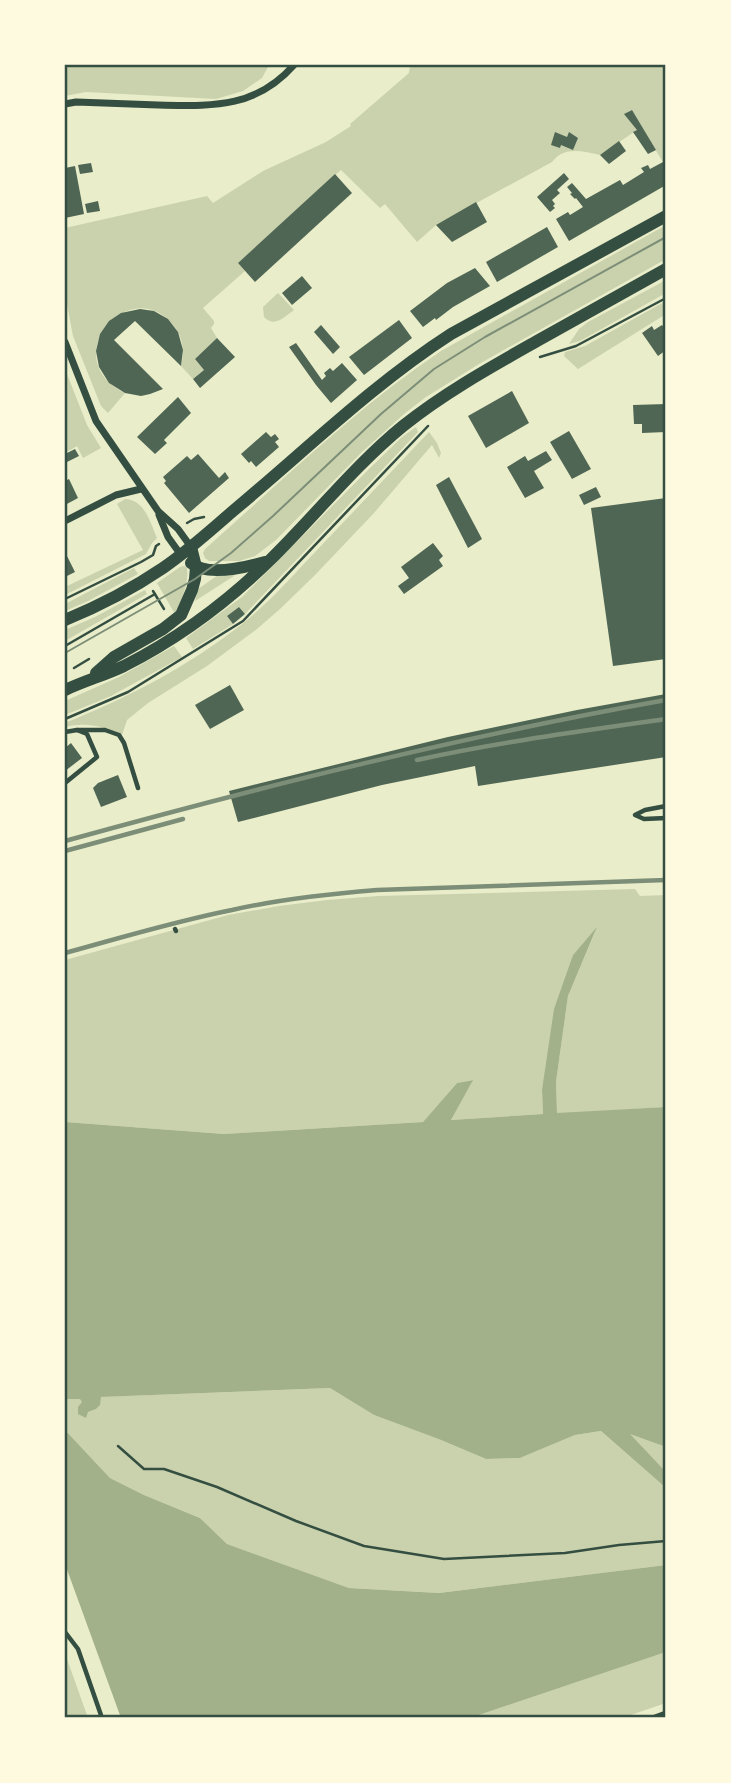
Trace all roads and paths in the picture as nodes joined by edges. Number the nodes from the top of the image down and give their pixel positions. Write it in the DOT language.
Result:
graph roads {
  1 [pos="294,65"];
  2 [pos="65,104"];
  3 [pos="666,216"];
  4 [pos="666,269"];
  5 [pos="666,298"];
  6 [pos="65,342"];
  7 [pos="531,359"];
  8 [pos="432,422"];
  9 [pos="141,489"];
  10 [pos="158,511"];
  11 [pos="65,521"];
  12 [pos="186,551"];
  13 [pos="269,561"];
  14 [pos="196,567"];
  15 [pos="155,594"];
  16 [pos="65,620"];
  17 [pos="65,646"];
  18 [pos="88,680"];
  19 [pos="65,690"];
  20 [pos="65,719"];
  21 [pos="77,730"];
  22 [pos="65,732"];
  23 [pos="65,783"];
  24 [pos="138,788"];
  25 [pos="666,806"];
  26 [pos="666,818"];
  27 [pos="118,1446"];
  28 [pos="666,1541"];
  29 [pos="65,1632"];
  30 [pos="666,1714"];
  31 [pos="102,1718"];
  32 [pos="654,1718"];
  1 -- 2 [label="street"];
  3 -- 12 [label="main road"];
  4 -- 13 [label="main road"];
  5 -- 7 [label="path"];
  6 -- 9 [label="street"];
  8 -- 20 [label="path"];
  9 -- 10 [label="street"];
  9 -- 11 [label="street"];
  10 -- 12 [label="street"];
  10 -- 12 [label="street"];
  12 -- 14 [label="main road"];
  12 -- 16 [label="main road"];
  13 -- 14 [label="main road"];
  13 -- 18 [label="main road"];
  14 -- 18 [label="main road"];
  15 -- 17 [label="path"];
  18 -- 19 [label="main road"];
  21 -- 22 [label="lane"];
  21 -- 23 [label="lane"];
  21 -- 24 [label="lane"];
  25 -- 26 [label="lane"];
  27 -- 28 [label="path"];
  29 -- 31 [label="lane"];
  30 -- 32 [label="street"];
}
